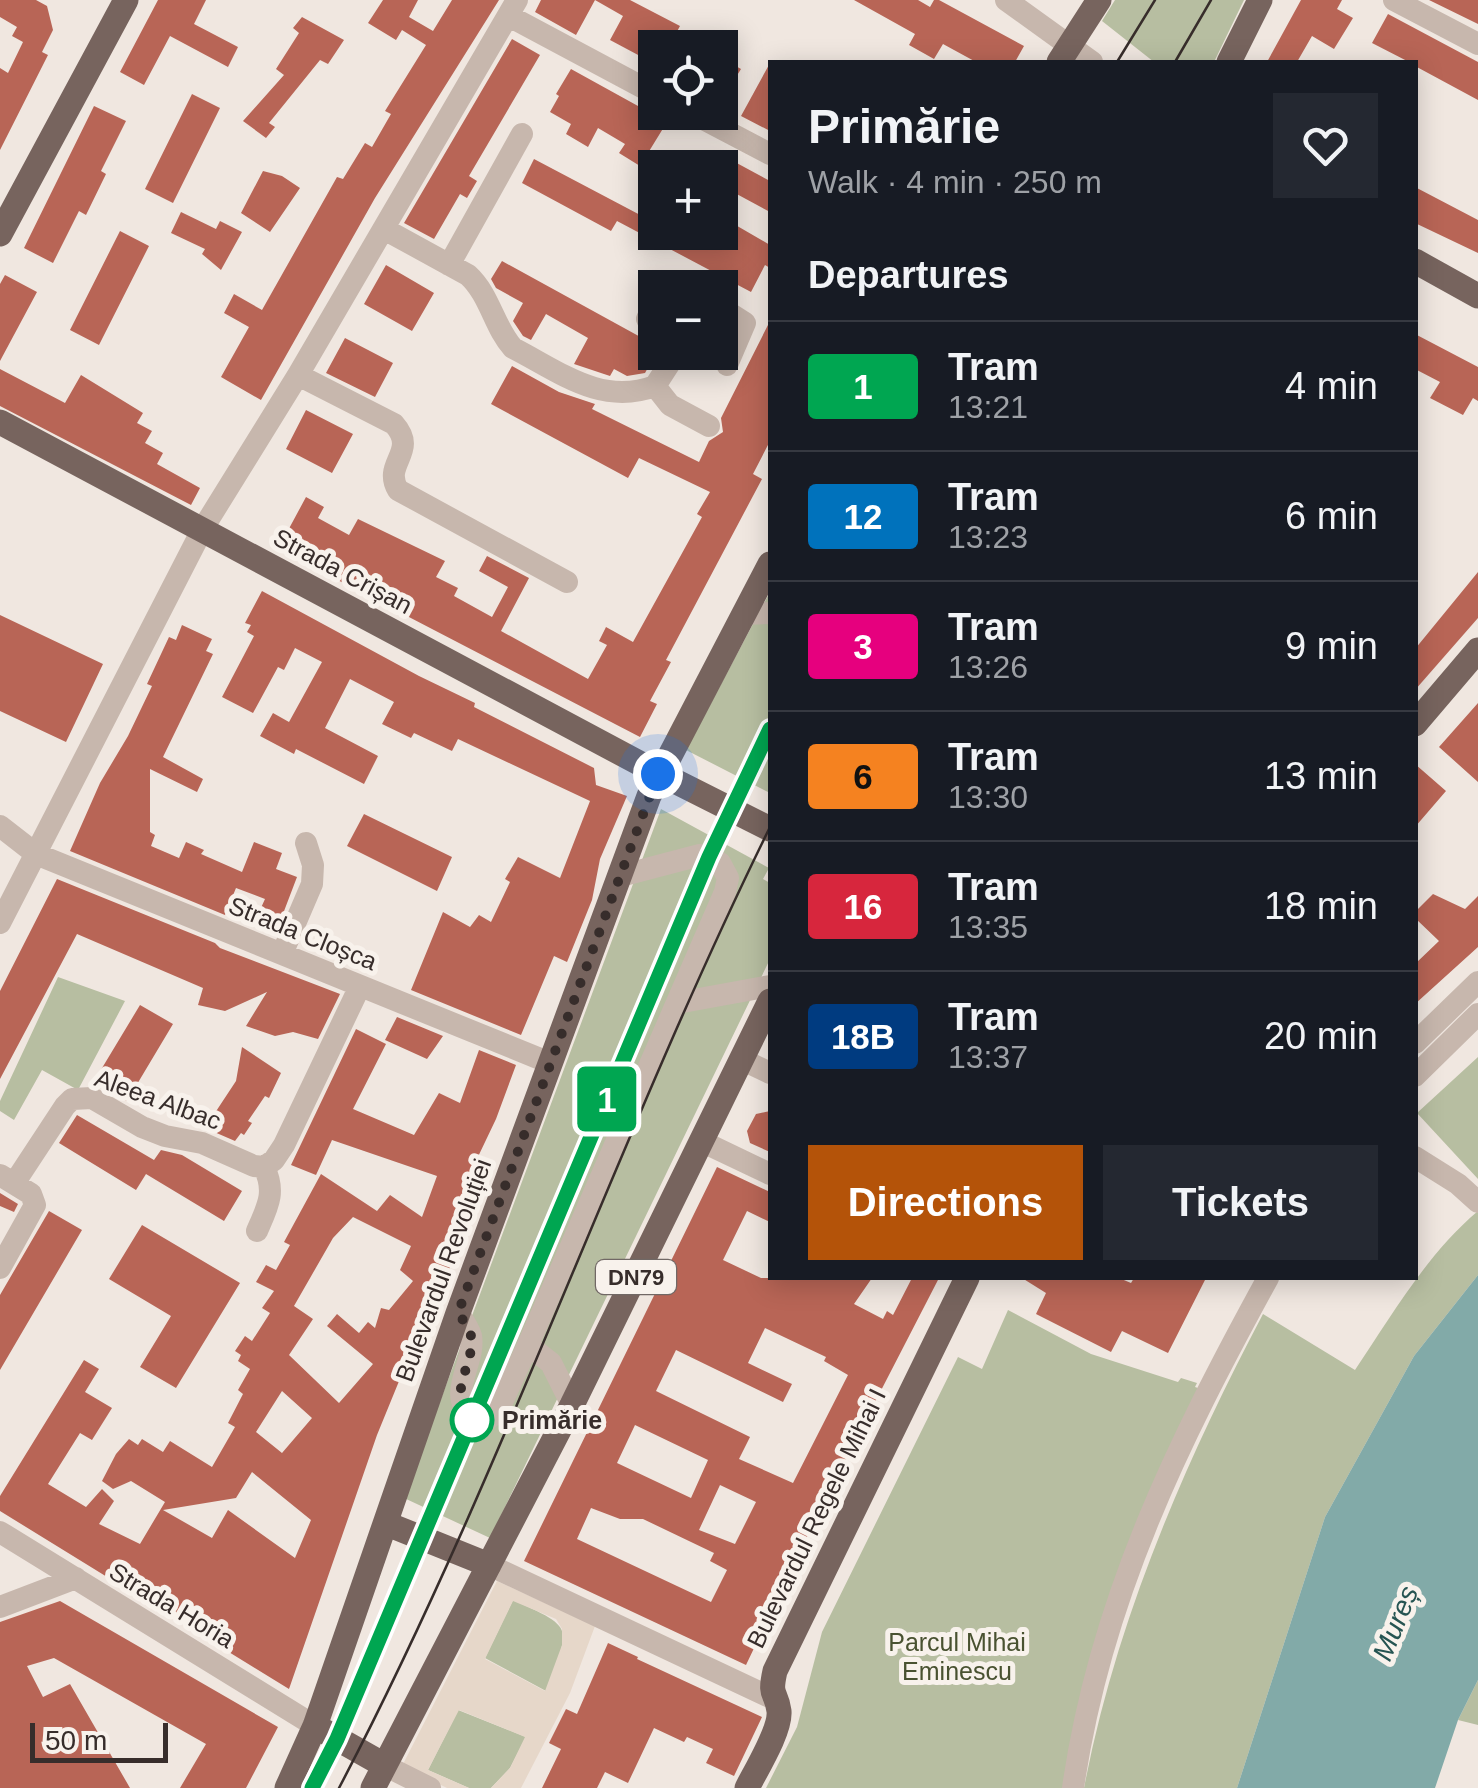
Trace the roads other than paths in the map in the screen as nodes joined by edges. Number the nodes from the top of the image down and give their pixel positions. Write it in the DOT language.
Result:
graph roads {
  1 [pos="1006,0"];
  2 [pos="1099,0"];
  3 [pos="1260,0"];
  4 [pos="1394,0"];
  5 [pos="116,3"];
  6 [pos="1418,6"];
  7 [pos="513,8"];
  8 [pos="1478,44"];
  9 [pos="1064,54"];
  10 [pos="1230,60"];
  11 [pos="638,84"];
  12 [pos="724,130"];
  13 [pos="522,134"];
  14 [pos="768,153"];
  15 [pos="384,229"];
  16 [pos="0,234"];
  17 [pos="1418,263"];
  18 [pos="449,265"];
  19 [pos="1478,296"];
  20 [pos="738,318"];
  21 [pos="738,339"];
  22 [pos="666,370"];
  23 [pos="298,375"];
  24 [pos="656,386"];
  25 [pos="0,422"];
  26 [pos="709,426"];
  27 [pos="202,530"];
  28 [pos="768,568"];
  29 [pos="567,582"];
  30 [pos="768,613"];
  31 [pos="743,614"];
  32 [pos="1478,650"];
  33 [pos="1420,708"];
  34 [pos="658,774"];
  35 [pos="0,826"];
  36 [pos="768,828"];
  37 [pos="306,843"];
  38 [pos="36,854"];
  39 [pos="620,876"];
  40 [pos="0,923"];
  41 [pos="282,954"];
  42 [pos="1478,982"];
  43 [pos="360,986"];
  44 [pos="768,986"];
  45 [pos="677,1003"];
  46 [pos="768,1005"];
  47 [pos="1478,1014"];
  48 [pos="1418,1040"];
  49 [pos="743,1060"];
  50 [pos="550,1064"];
  51 [pos="768,1072"];
  52 [pos="1418,1073"];
  53 [pos="703,1142"];
  54 [pos="1418,1158"];
  55 [pos="264,1167"];
  56 [pos="768,1173"];
  57 [pos="8,1178"];
  58 [pos="1478,1202"];
  59 [pos="257,1230"];
  60 [pos="0,1268"];
  61 [pos="966,1280"];
  62 [pos="1267,1280"];
  63 [pos="458,1313"];
  64 [pos="528,1345"];
  65 [pos="572,1406"];
  66 [pos="387,1524"];
  67 [pos="0,1532"];
  68 [pos="489,1566"];
  69 [pos="76,1578"];
  70 [pos="0,1607"];
  71 [pos="774,1699"];
  72 [pos="315,1726"];
  73 [pos="378,1777"];
  74 [pos="287,1788"];
  75 [pos="430,1788"];
  76 [pos="747,1788"];
  77 [pos="1072,1788"];
  1 -- 9 [label="street"];
  2 -- 9 [label="main road"];
  3 -- 10 [label="main road"];
  4 -- 6 [label="street"];
  5 -- 16 [label="main road"];
  6 -- 8 [label="street"];
  7 -- 11 [label="street"];
  7 -- 15 [label="street"];
  12 -- 14 [label="street"];
  13 -- 18 [label="street"];
  15 -- 18 [label="street"];
  15 -- 23 [label="street"];
  17 -- 19 [label="main road"];
  18 -- 24 [label="street"];
  20 -- 21 [label="street"];
  22 -- 24 [label="street"];
  23 -- 27 [label="street"];
  23 -- 29 [label="street"];
  24 -- 26 [label="street"];
  25 -- 27 [label="main road, Strada Crișan"];
  27 -- 34 [label="main road, Strada Crișan"];
  27 -- 38 [label="street"];
  28 -- 31 [label="main road, Bulevardul Revoluției"];
  30 -- 31 [label="street"];
  31 -- 34 [label="main road, Bulevardul Revoluției"];
  32 -- 33 [label="main road"];
  34 -- 36 [label="main road"];
  34 -- 39 [label="main road, Bulevardul Revoluției"];
  35 -- 38 [label="street, Strada Cloșca"];
  37 -- 41 [label="street"];
  38 -- 40 [label="street"];
  38 -- 41 [label="street, Strada Cloșca"];
  39 -- 45 [label="street"];
  39 -- 50 [label="main road, Bulevardul Revoluției"];
  41 -- 43 [label="street, Strada Cloșca"];
  42 -- 48 [label="street"];
  43 -- 50 [label="street, Strada Cloșca"];
  43 -- 55 [label="street"];
  44 -- 45 [label="street"];
  45 -- 64 [label="street"];
  46 -- 49 [label="main road, DN79"];
  47 -- 52 [label="street"];
  49 -- 51 [label="street"];
  49 -- 53 [label="main road, DN79"];
  50 -- 63 [label="main road, Bulevardul Revoluției"];
  53 -- 56 [label="street"];
  53 -- 65 [label="main road, DN79"];
  54 -- 58 [label="street"];
  55 -- 57 [label="street, Aleea Albac"];
  55 -- 59 [label="street"];
  57 -- 60 [label="street, Aleea Albac"];
  61 -- 71 [label="main road, Bulevardul Regele Mihai I"];
  62 -- 77 [label="street"];
  63 -- 64 [label="street"];
  63 -- 66 [label="main road, Bulevardul Revoluției"];
  64 -- 65 [label="street"];
  65 -- 68 [label="main road, DN79"];
  66 -- 68 [label="main road"];
  66 -- 72 [label="main road, Bulevardul Revoluției"];
  67 -- 69 [label="street, Strada Horia"];
  68 -- 71 [label="street"];
  68 -- 73 [label="main road, DN79"];
  69 -- 70 [label="street"];
  69 -- 72 [label="street, Strada Horia"];
  71 -- 76 [label="main road, Bulevardul Regele Mihai I"];
  72 -- 73 [label="main road"];
  72 -- 74 [label="main road, Bulevardul Revoluției"];
  73 -- 75 [label="street"];
}
